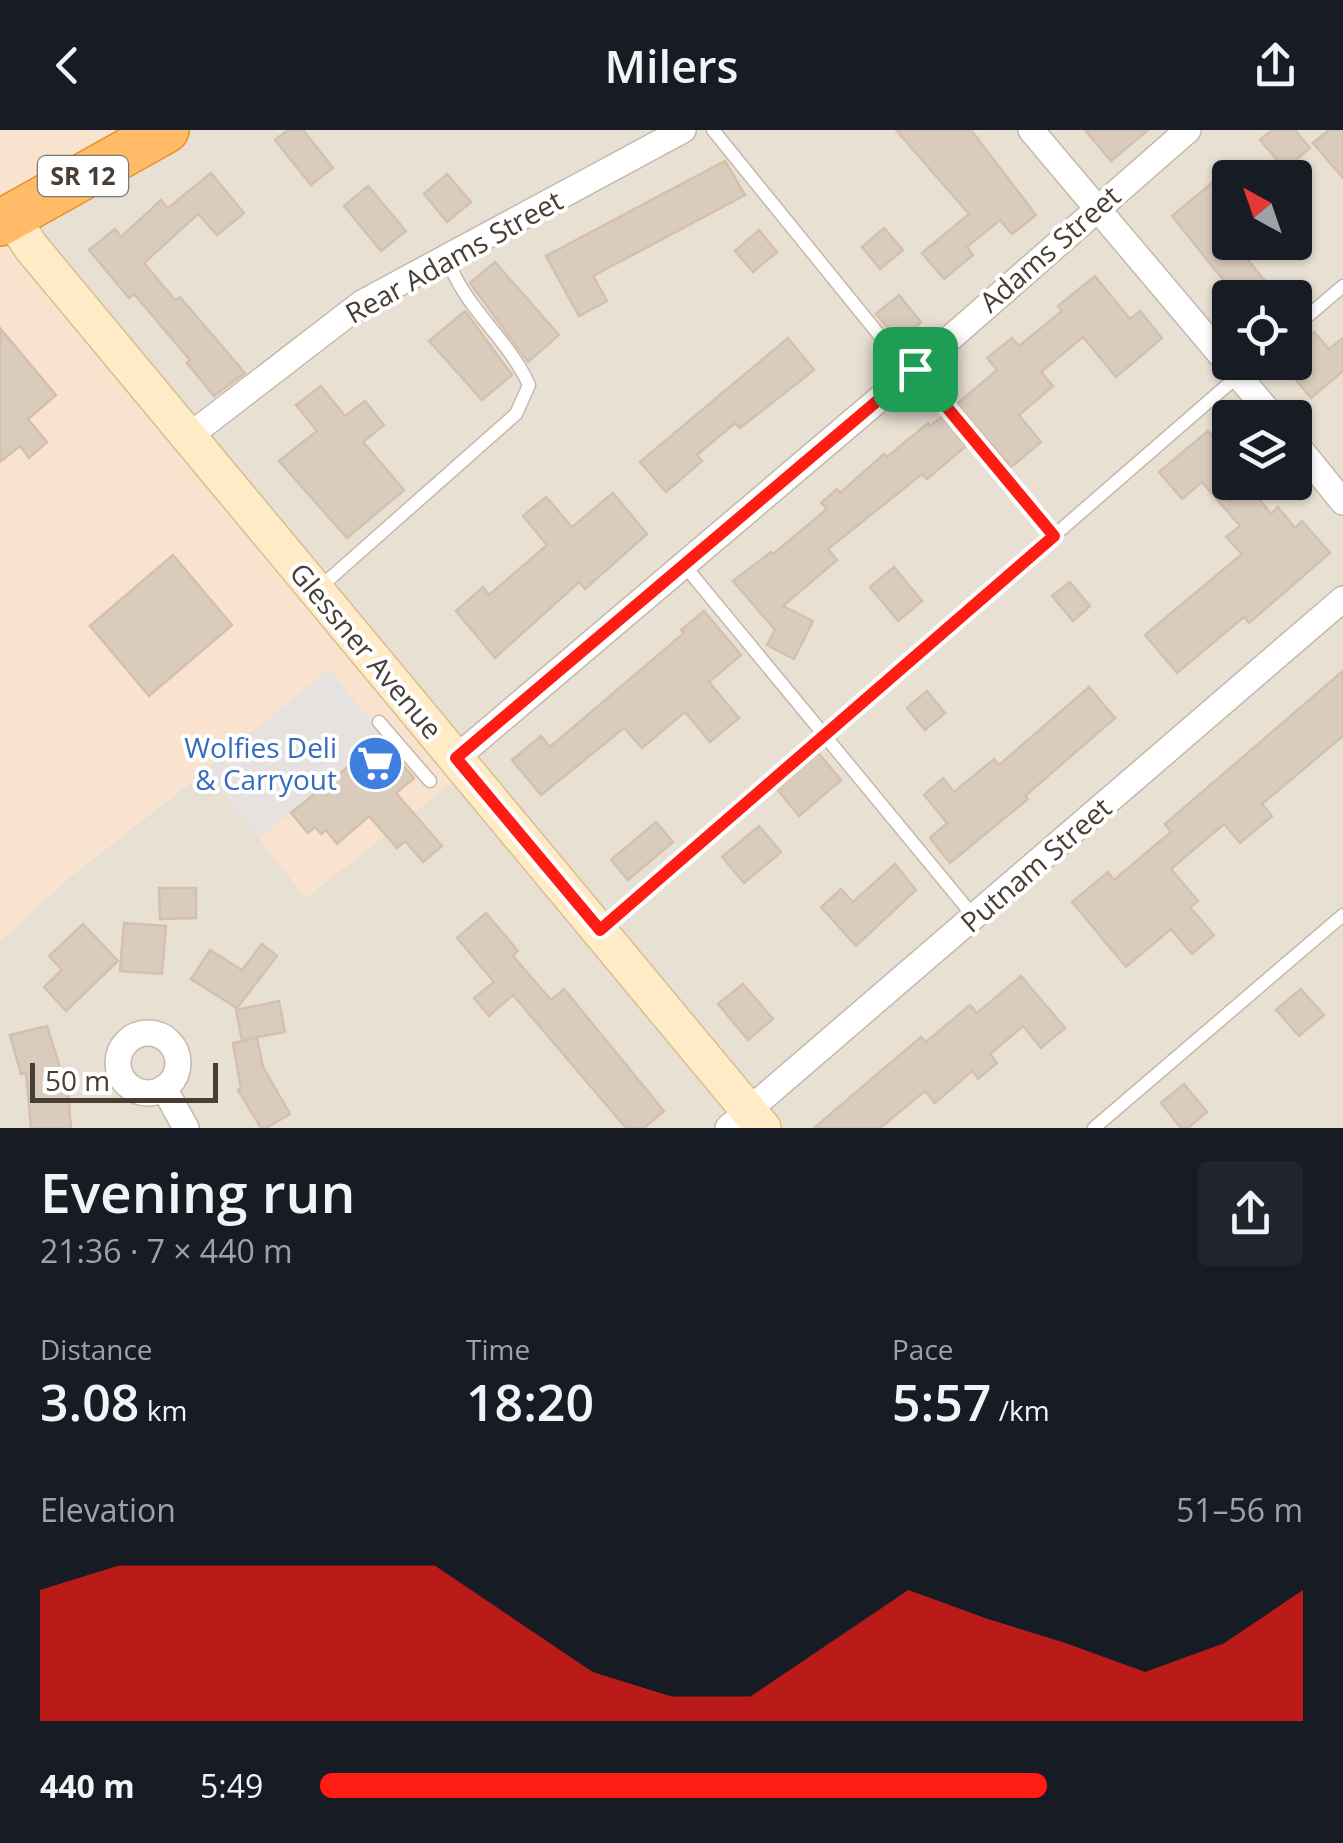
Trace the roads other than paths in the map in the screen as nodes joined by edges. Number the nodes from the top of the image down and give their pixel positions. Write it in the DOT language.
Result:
graph roads {
  1 [pos="166,130"];
  2 [pos="683,130"];
  3 [pos="713,130"];
  4 [pos="1031,130"];
  5 [pos="1188,130"];
  6 [pos="1097,207"];
  7 [pos="6,220"];
  8 [pos="446,257"];
  9 [pos="1343,286"];
  10 [pos="1312,312"];
  11 [pos="1212,332"];
  12 [pos="912,371"];
  13 [pos="1233,380"];
  14 [pos="188,438"];
  15 [pos="1312,465"];
  16 [pos="1343,502"];
  17 [pos="1054,536"];
  18 [pos="684,565"];
  19 [pos="316,591"];
  20 [pos="1343,600"];
  21 [pos="380,722"];
  22 [pos="823,736"];
  23 [pos="443,770"];
  24 [pos="1343,916"];
  25 [pos="975,918"];
  26 [pos="600,930"];
  27 [pos="164,1088"];
  28 [pos="746,1122"];
  29 [pos="186,1128"];
  30 [pos="1094,1128"];
  1 -- 7 [label="highway, SR 12"];
  2 -- 8 [label="street, Rear Adams Street"];
  3 -- 12 [label="lane"];
  4 -- 6 [label="street"];
  5 -- 6 [label="street, Adams Street"];
  6 -- 11 [label="street"];
  6 -- 12 [label="street, Adams Street"];
  7 -- 14 [label="street, Glessner Avenue"];
  8 -- 14 [label="street, Rear Adams Street"];
  8 -- 19 [label="lane"];
  9 -- 10 [label="lane"];
  12 -- 17 [label="lane"];
  12 -- 18 [label="street, Adams Street"];
  13 -- 17 [label="lane"];
  14 -- 19 [label="street, Glessner Avenue"];
  15 -- 16 [label="street"];
  17 -- 22 [label="lane"];
  18 -- 22 [label="lane"];
  18 -- 23 [label="street, Adams Street"];
  19 -- 23 [label="street, Glessner Avenue"];
  20 -- 25 [label="street, Putnam Street"];
  21 -- 23 [label="lane"];
  22 -- 25 [label="lane"];
  22 -- 26 [label="lane"];
  23 -- 26 [label="street, Glessner Avenue"];
  24 -- 30 [label="lane"];
  25 -- 28 [label="street, Putnam Street"];
  26 -- 28 [label="street, Glessner Avenue"];
  27 -- 29 [label="street"];
}
